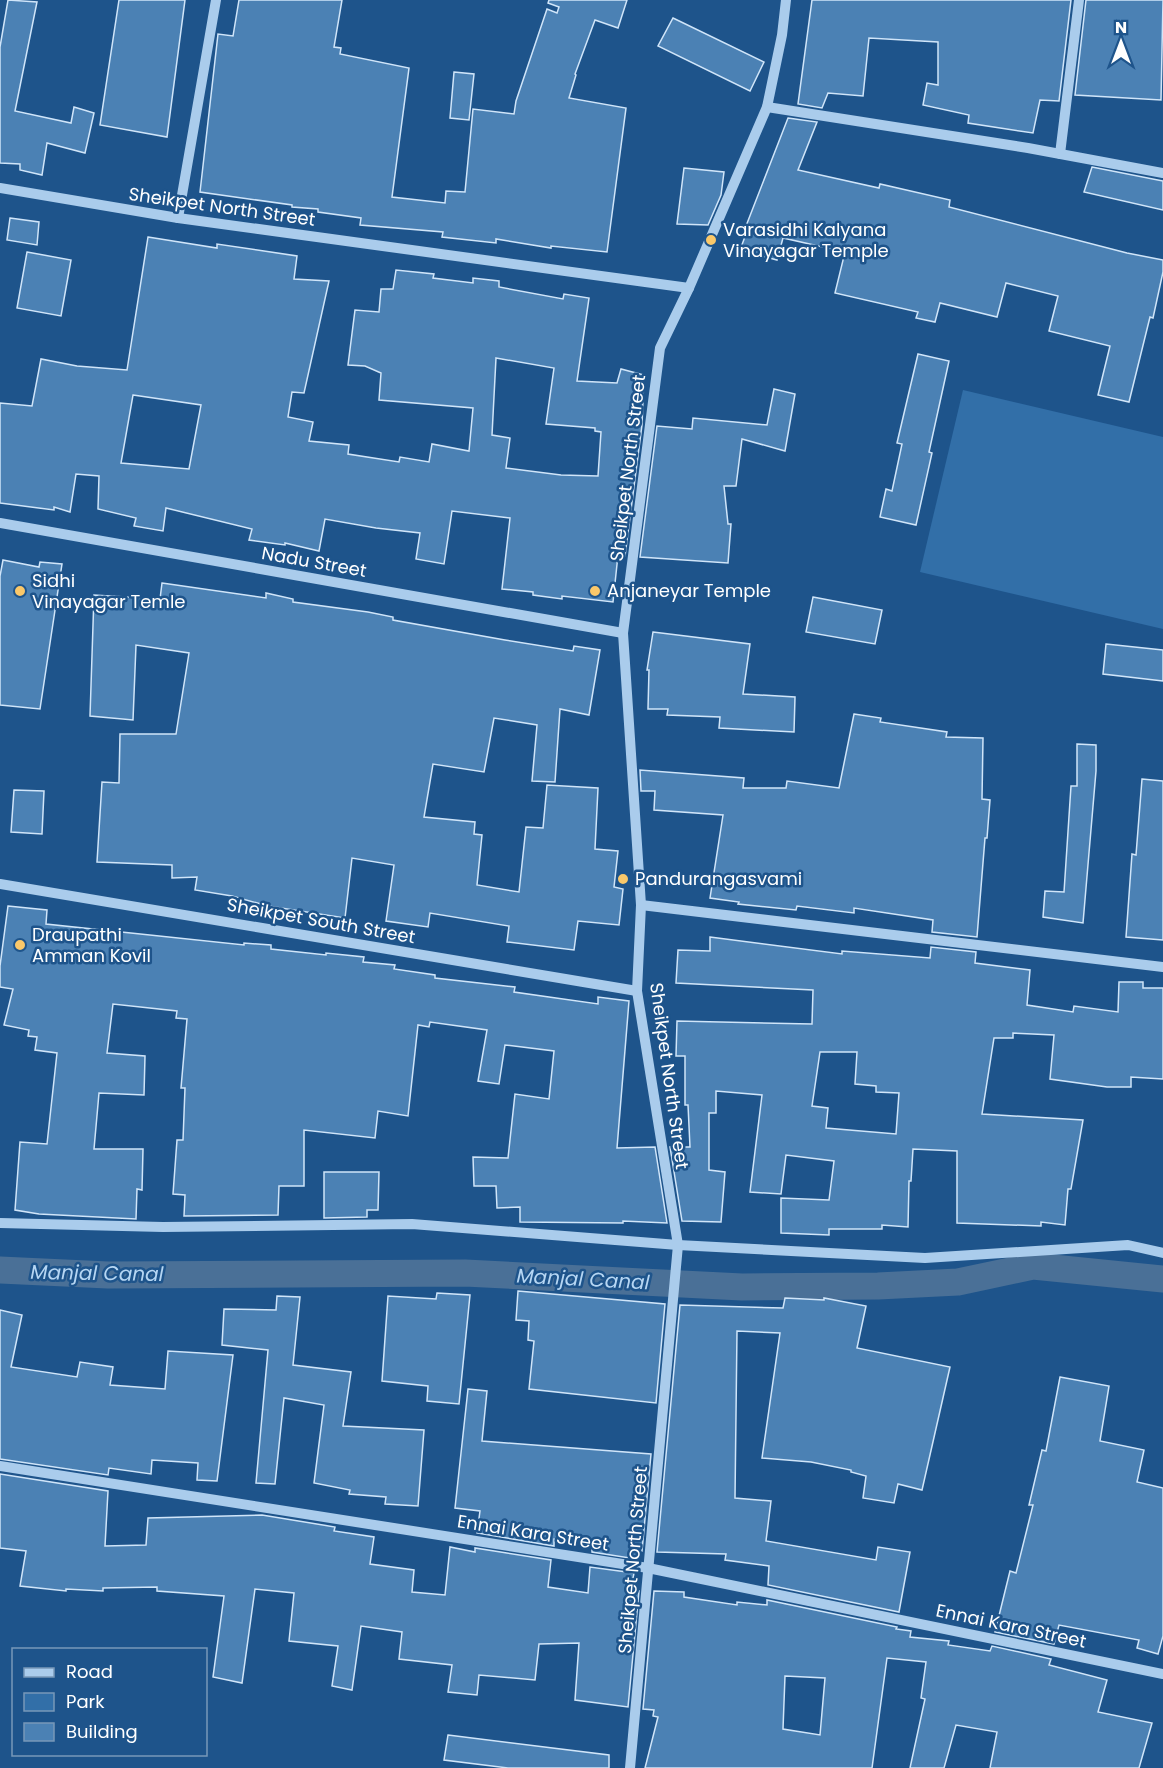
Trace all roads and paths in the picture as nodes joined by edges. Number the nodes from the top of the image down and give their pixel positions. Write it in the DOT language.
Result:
graph roads {
  1 [pos="216,0"];
  2 [pos="786,0"];
  3 [pos="1079,0"];
  4 [pos="767,107"];
  5 [pos="1060,153"];
  6 [pos="1163,173"];
  7 [pos="0,188"];
  8 [pos="178,219"];
  9 [pos="690,288"];
  10 [pos="0,523"];
  11 [pos="623,633"];
  12 [pos="0,884"];
  13 [pos="641,904"];
  14 [pos="1163,967"];
  15 [pos="637,992"];
  16 [pos="0,1223"];
  17 [pos="678,1246"];
  18 [pos="1163,1253"];
  19 [pos="0,1466"];
  20 [pos="648,1568"];
  21 [pos="1163,1674"];
  22 [pos="630,1768"];
  1 -- 8 [label="street"];
  2 -- 4 [label="street, Sheikpet North Street"];
  3 -- 5 [label="street"];
  4 -- 5 [label="street"];
  4 -- 9 [label="street, Sheikpet North Street"];
  5 -- 6 [label="street"];
  7 -- 8 [label="street, Sheikpet North Street"];
  8 -- 9 [label="street, Sheikpet North Street"];
  9 -- 11 [label="street, Sheikpet North Street"];
  10 -- 11 [label="street, Nadu Street"];
  11 -- 13 [label="street, Sheikpet North Street"];
  12 -- 15 [label="street, Sheikpet South Street"];
  13 -- 14 [label="street"];
  13 -- 15 [label="street, Sheikpet North Street"];
  15 -- 17 [label="street, Sheikpet North Street"];
  16 -- 17 [label="street"];
  17 -- 18 [label="street"];
  17 -- 20 [label="street, Sheikpet North Street"];
  19 -- 20 [label="street, Ennai Kara Street"];
  20 -- 21 [label="street, Ennai Kara Street"];
  20 -- 22 [label="street, Sheikpet North Street"];
}
